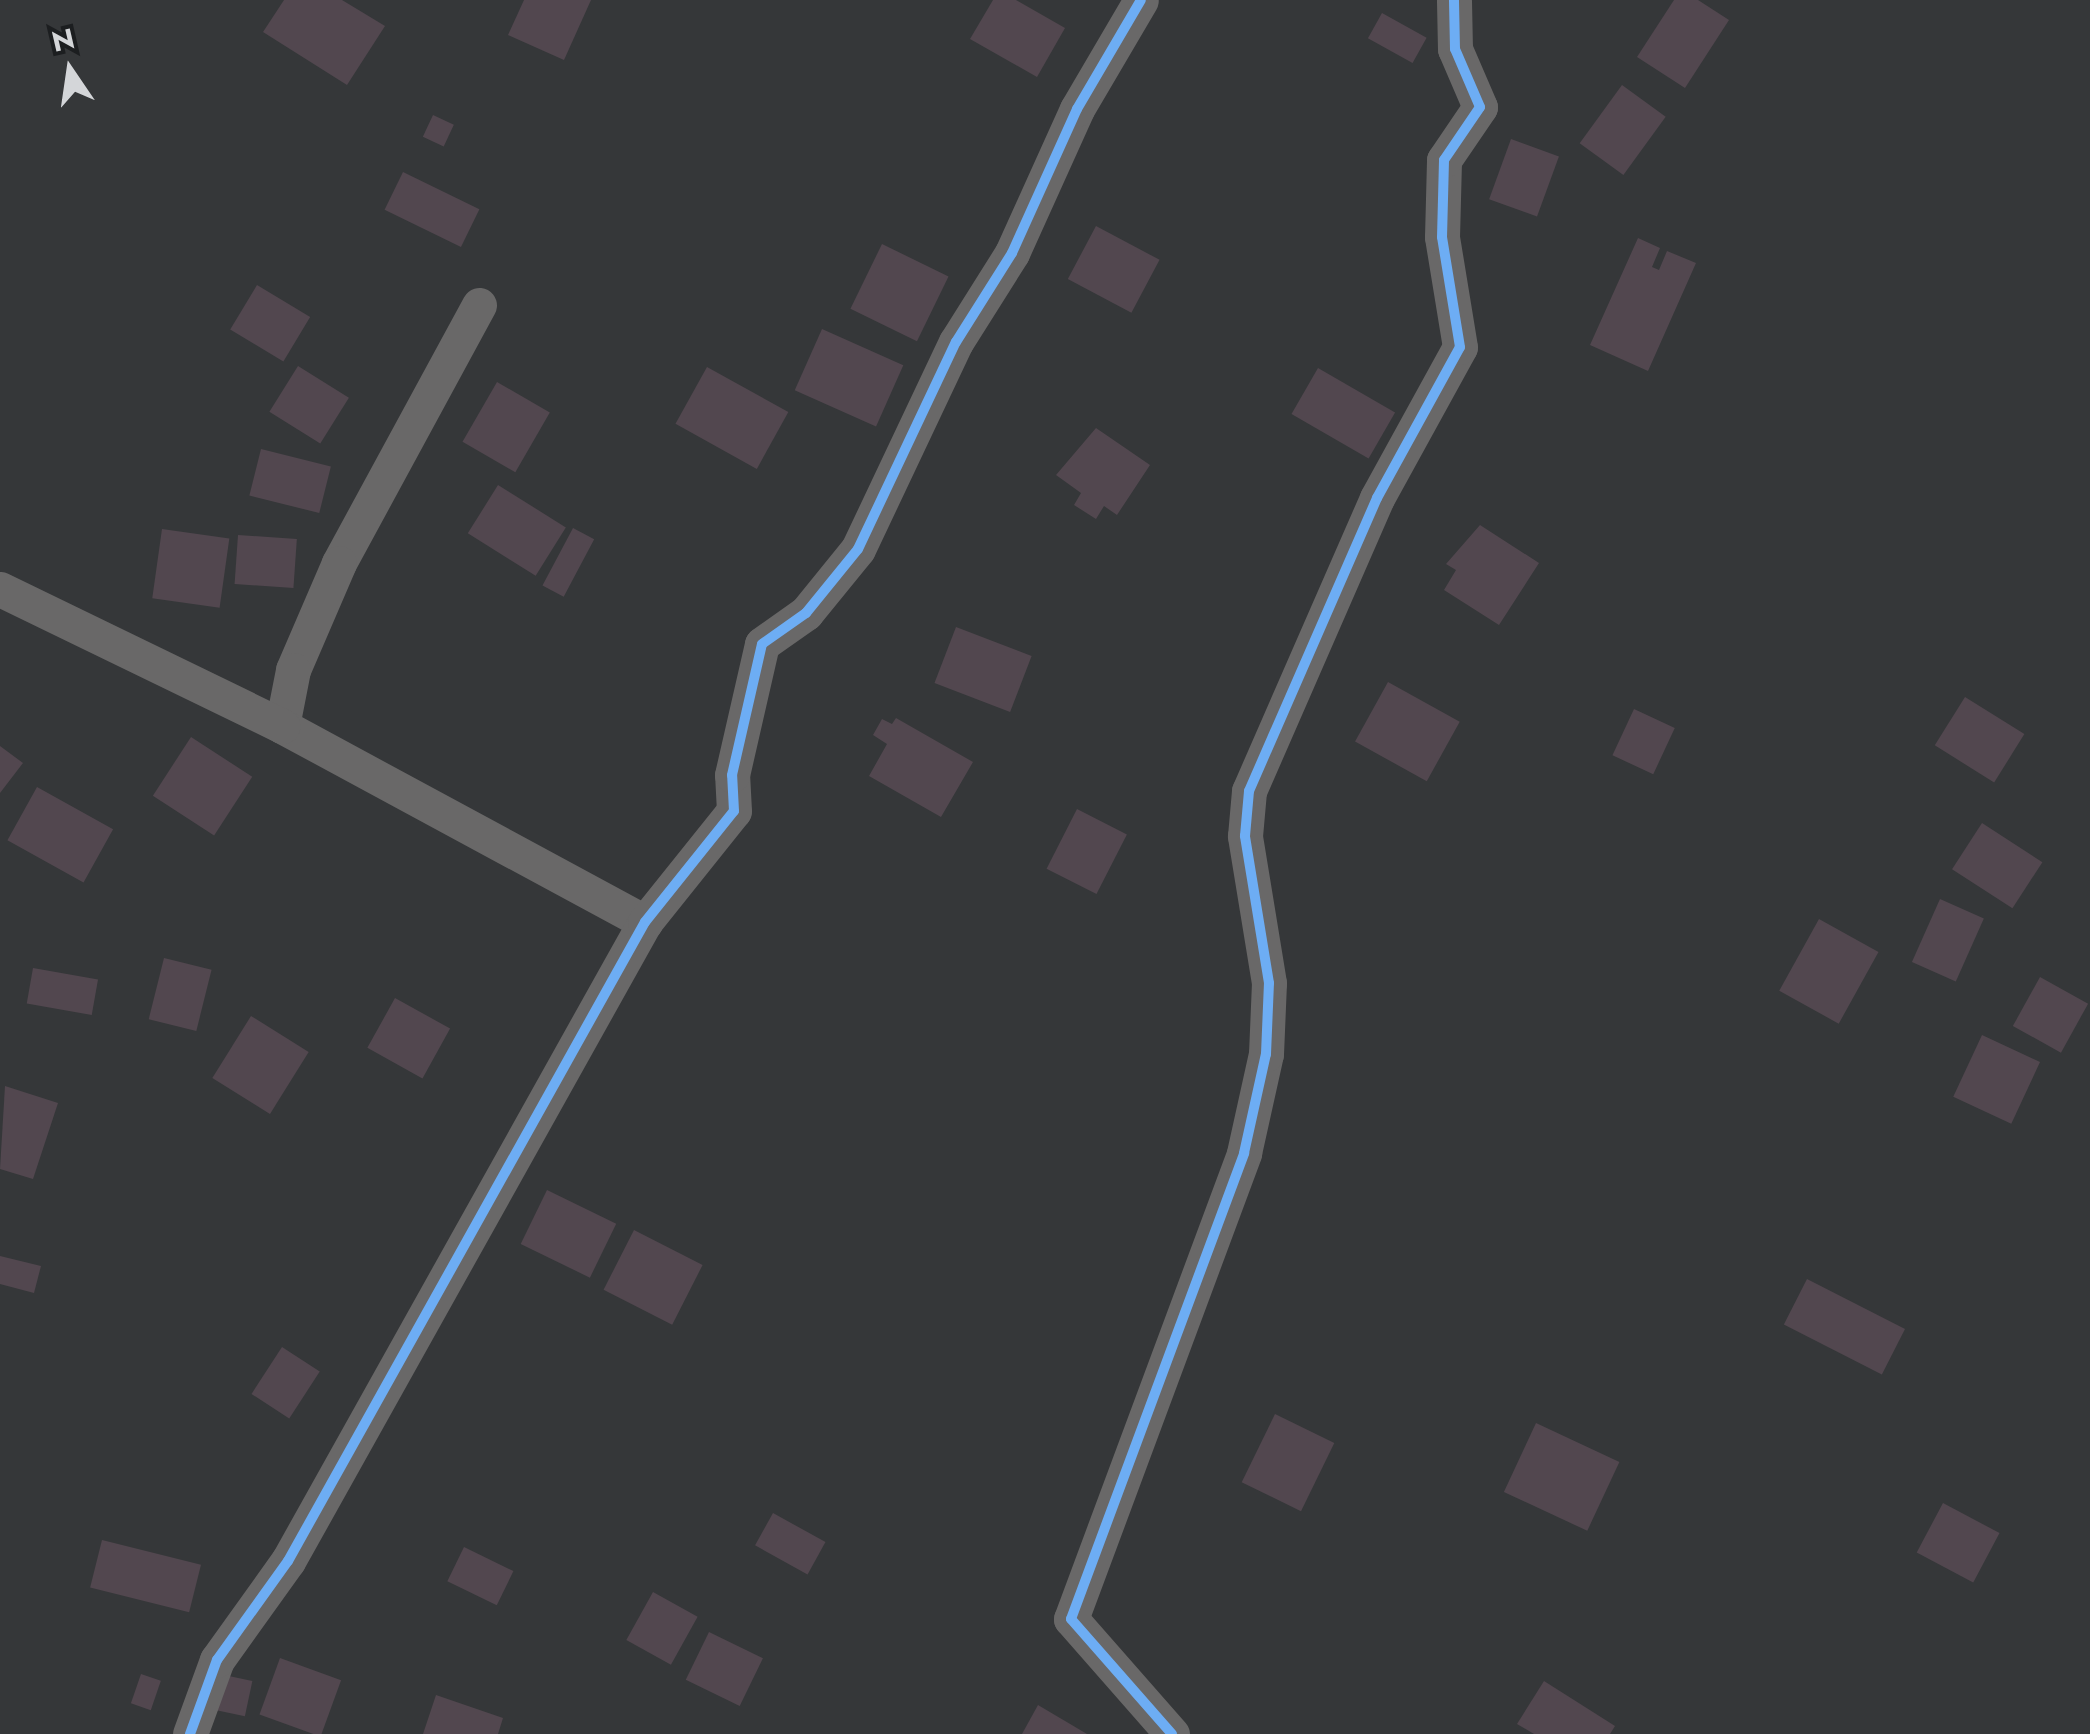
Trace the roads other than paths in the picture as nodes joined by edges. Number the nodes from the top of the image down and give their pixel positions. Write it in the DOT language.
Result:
graph roads {
  1 [pos="1141,0"];
  2 [pos="1454,0"];
  3 [pos="479,305"];
  4 [pos="0,589"];
  5 [pos="282,726"];
  6 [pos="645,922"];
  7 [pos="190,1734"];
  8 [pos="1172,1734"];
  1 -- 6 [label="street"];
  2 -- 8 [label="street"];
  3 -- 5 [label="street"];
  4 -- 5 [label="street"];
  5 -- 6 [label="street"];
  6 -- 7 [label="street"];
}
